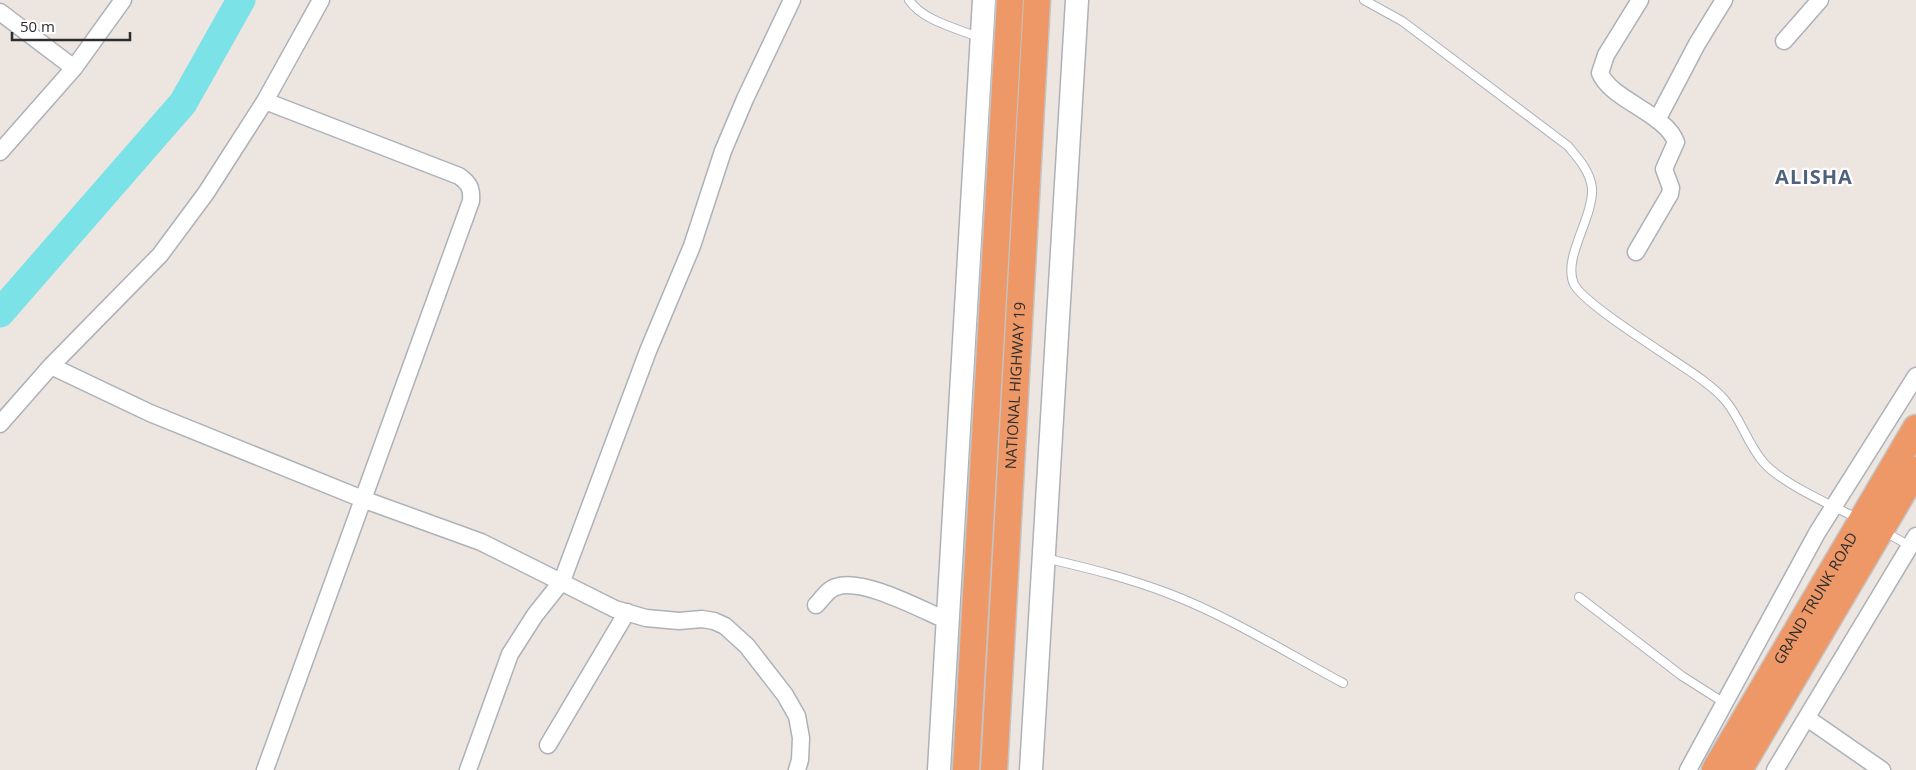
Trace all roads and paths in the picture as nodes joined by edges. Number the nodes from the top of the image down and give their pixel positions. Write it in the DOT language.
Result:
graph roads {
  1 [pos="123,0"];
  2 [pos="321,0"];
  3 [pos="792,0"];
  4 [pos="908,0"];
  5 [pos="984,0"];
  6 [pos="1010,0"];
  7 [pos="1037,0"];
  8 [pos="1076,0"];
  9 [pos="1364,0"];
  10 [pos="1640,0"];
  11 [pos="1724,0"];
  12 [pos="1820,0"];
  13 [pos="0,12"];
  14 [pos="982,38"];
  15 [pos="1784,41"];
  16 [pos="74,68"];
  17 [pos="264,102"];
  18 [pos="1657,120"];
  19 [pos="0,152"];
  20 [pos="1636,252"];
  21 [pos="51,366"];
  22 [pos="1916,376"];
  23 [pos="0,424"];
  24 [pos="1916,428"];
  25 [pos="1916,470"];
  26 [pos="365,500"];
  27 [pos="1833,506"];
  28 [pos="1870,525"];
  29 [pos="1913,541"];
  30 [pos="1043,558"];
  31 [pos="562,581"];
  32 [pos="1579,597"];
  33 [pos="816,605"];
  34 [pos="627,612"];
  35 [pos="948,621"];
  36 [pos="1343,683"];
  37 [pos="1726,704"];
  38 [pos="1807,718"];
  39 [pos="548,745"];
  40 [pos="265,770"];
  41 [pos="468,770"];
  42 [pos="797,770"];
  43 [pos="939,770"];
  44 [pos="966,770"];
  45 [pos="994,770"];
  46 [pos="1031,770"];
  47 [pos="1688,770"];
  48 [pos="1715,770"];
  49 [pos="1739,770"];
  50 [pos="1776,770"];
  51 [pos="1882,770"];
  1 -- 16 [label="street"];
  2 -- 17 [label="street"];
  3 -- 31 [label="street"];
  4 -- 14 [label="lane"];
  5 -- 14 [label="main road"];
  6 -- 44 [label="highway"];
  7 -- 45 [label="highway, NATIONAL HIGHWAY 19"];
  8 -- 30 [label="main road"];
  9 -- 27 [label="lane"];
  10 -- 18 [label="street"];
  11 -- 18 [label="street"];
  12 -- 15 [label="street"];
  13 -- 16 [label="street"];
  14 -- 35 [label="main road"];
  16 -- 19 [label="street"];
  17 -- 21 [label="street"];
  17 -- 26 [label="street"];
  18 -- 20 [label="street"];
  21 -- 23 [label="street"];
  21 -- 26 [label="street"];
  22 -- 27 [label="street"];
  24 -- 28 [label="highway, GRAND TRUNK ROAD"];
  25 -- 28 [label="highway, GRAND TRUNK ROAD"];
  26 -- 31 [label="street"];
  26 -- 40 [label="street"];
  27 -- 28 [label="lane"];
  27 -- 37 [label="street"];
  28 -- 29 [label="lane"];
  28 -- 48 [label="highway, GRAND TRUNK ROAD"];
  28 -- 49 [label="highway, GRAND TRUNK ROAD"];
  29 -- 38 [label="street"];
  30 -- 36 [label="lane"];
  30 -- 46 [label="main road"];
  31 -- 34 [label="street"];
  31 -- 41 [label="street"];
  32 -- 37 [label="lane"];
  33 -- 35 [label="street"];
  34 -- 39 [label="street"];
  34 -- 42 [label="street"];
  35 -- 43 [label="main road"];
  37 -- 47 [label="street"];
  38 -- 50 [label="street"];
  38 -- 51 [label="street"];
}
